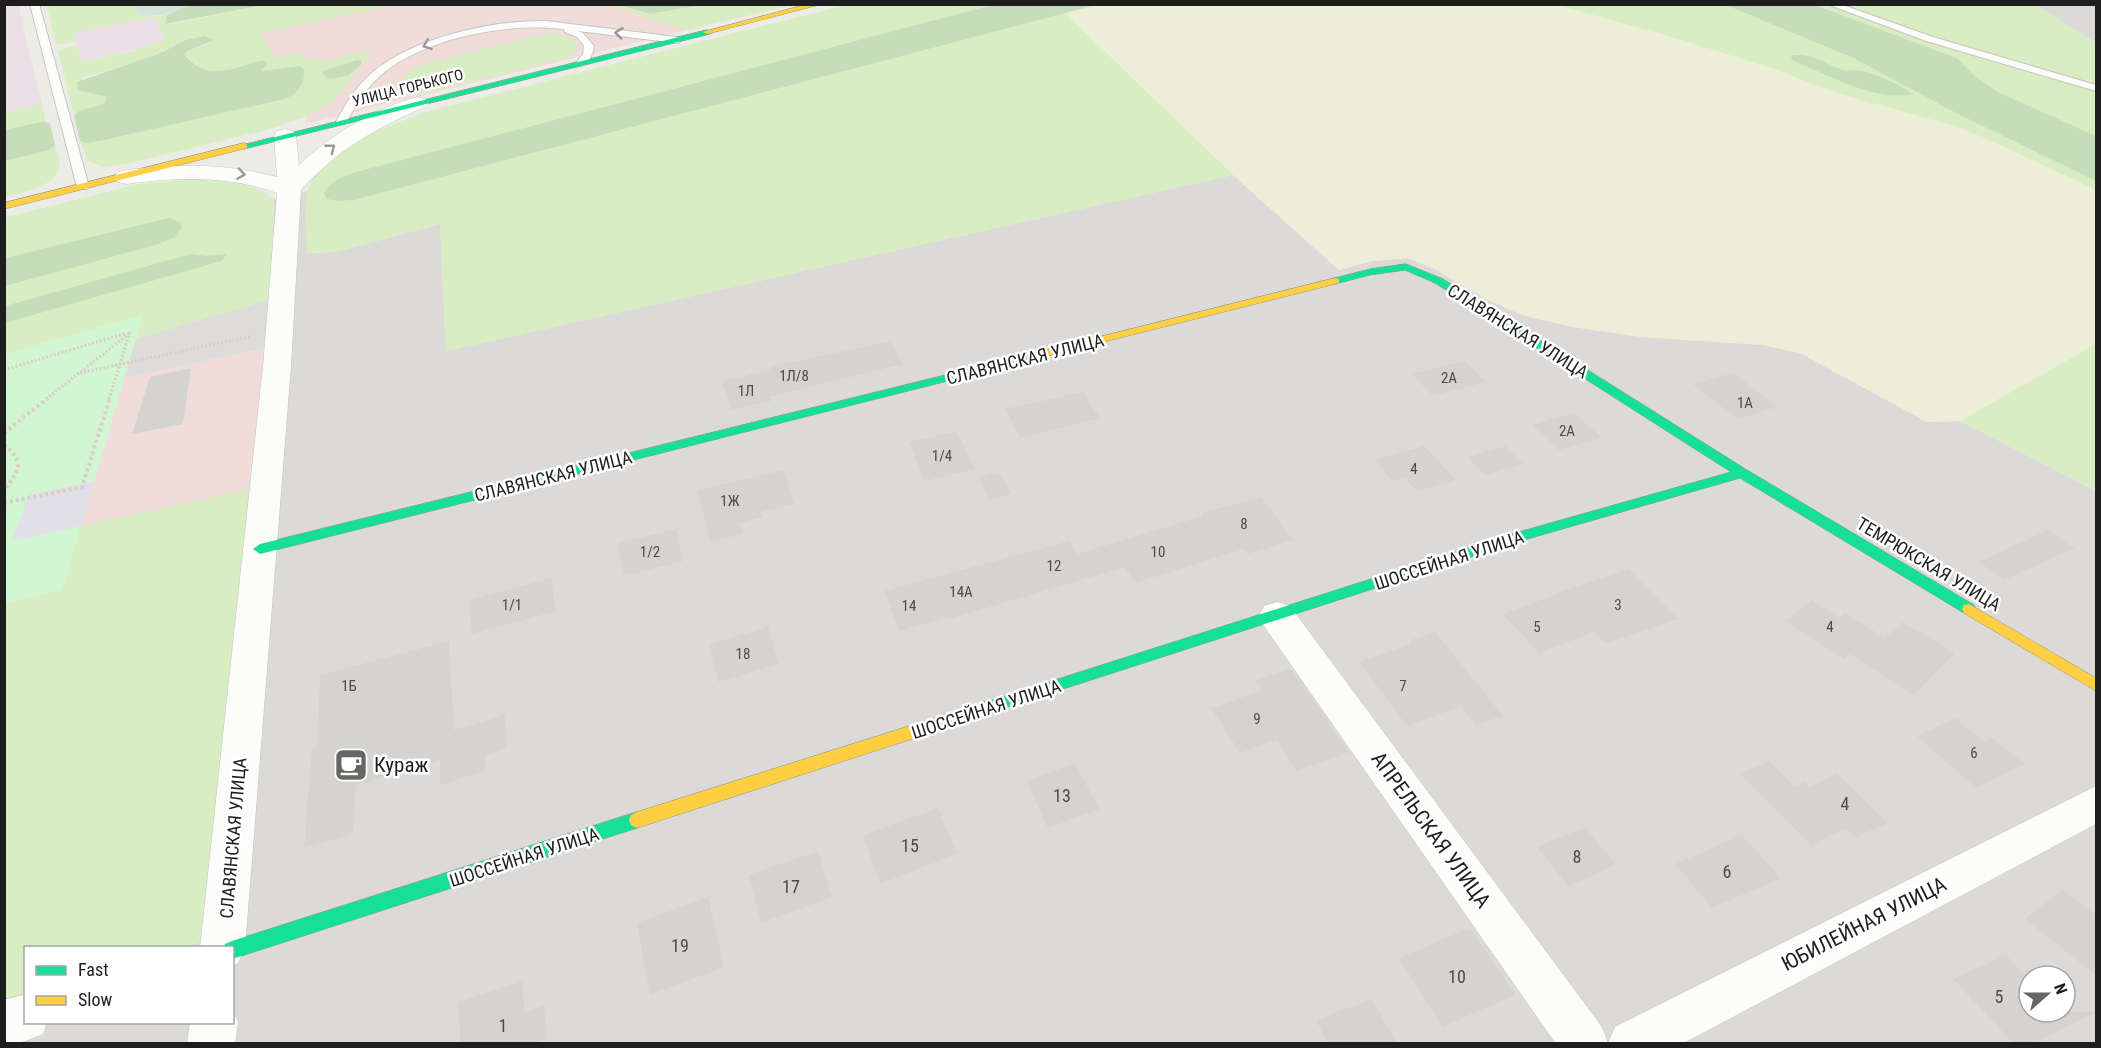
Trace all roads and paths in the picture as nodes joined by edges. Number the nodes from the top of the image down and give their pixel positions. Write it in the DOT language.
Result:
graph roads {
  1 [pos="34,4"];
  2 [pos="819,4"];
  3 [pos="1831,4"];
  4 [pos="543,24"];
  5 [pos="677,40"];
  6 [pos="581,63"];
  7 [pos="2097,88"];
  8 [pos="418,103"];
  9 [pos="341,122"];
  10 [pos="285,136"];
  11 [pos="120,178"];
  12 [pos="83,187"];
  13 [pos="289,189"];
  14 [pos="4,206"];
  15 [pos="280,330"];
  16 [pos="130,332"];
  17 [pos="121,364"];
  18 [pos="4,370"];
  19 [pos="80,373"];
  20 [pos="4,433"];
  21 [pos="4,445"];
  22 [pos="1742,473"];
  23 [pos="4,490"];
  24 [pos="4,503"];
  25 [pos="260,549"];
  26 [pos="1276,616"];
  27 [pos="2097,685"];
  28 [pos="2097,804"];
  29 [pos="222,946"];
  30 [pos="234,949"];
  31 [pos="24,1018"];
  32 [pos="4,1024"];
  33 [pos="214,1024"];
  34 [pos="211,1044"];
  35 [pos="1585,1044"];
  36 [pos="1632,1044"];
  1 -- 12 [label="lane"];
  2 -- 5 [label="street, УЛИЦА ГОРЬКОГО"];
  3 -- 7 [label="lane"];
  5 -- 4 [label="lane, one-way"];
  4 -- 6 [label="lane"];
  4 -- 9 [label="lane, one-way"];
  5 -- 6 [label="street, УЛИЦА ГОРЬКОГО"];
  6 -- 8 [label="street, УЛИЦА ГОРЬКОГО"];
  8 -- 9 [label="street, УЛИЦА ГОРЬКОГО"];
  13 -- 8 [label="street, one-way"];
  9 -- 10 [label="street, УЛИЦА ГОРЬКОГО"];
  10 -- 11 [label="street, УЛИЦА ГОРЬКОГО"];
  10 -- 13 [label="street, СЛАВЯНСКАЯ УЛИЦА"];
  11 -- 12 [label="street, УЛИЦА ГОРЬКОГО"];
  11 -- 13 [label="street, one-way"];
  12 -- 14 [label="street, УЛИЦА ГОРЬКОГО"];
  13 -- 15 [label="street, СЛАВЯНСКАЯ УЛИЦА"];
  15 -- 17 [label="path"];
  15 -- 25 [label="street, СЛАВЯНСКАЯ УЛИЦА"];
  16 -- 17 [label="path"];
  16 -- 18 [label="path"];
  16 -- 19 [label="path"];
  17 -- 19 [label="path"];
  17 -- 24 [label="path"];
  19 -- 20 [label="path"];
  21 -- 23 [label="path"];
  22 -- 25 [label="street, СЛАВЯНСКАЯ УЛИЦА"];
  22 -- 26 [label="street, ШОССЕЙНАЯ УЛИЦА"];
  22 -- 27 [label="street, ТЕМРЮКСКАЯ УЛИЦА"];
  25 -- 29 [label="street, СЛАВЯНСКАЯ УЛИЦА"];
  26 -- 30 [label="street, ШОССЕЙНАЯ УЛИЦА"];
  26 -- 35 [label="street, АПРЕЛЬСКАЯ УЛИЦА"];
  28 -- 36 [label="street, ЮБИЛЕЙНАЯ УЛИЦА"];
  31 -- 32 [label="street"];
  33 -- 34 [label="street"];
}
